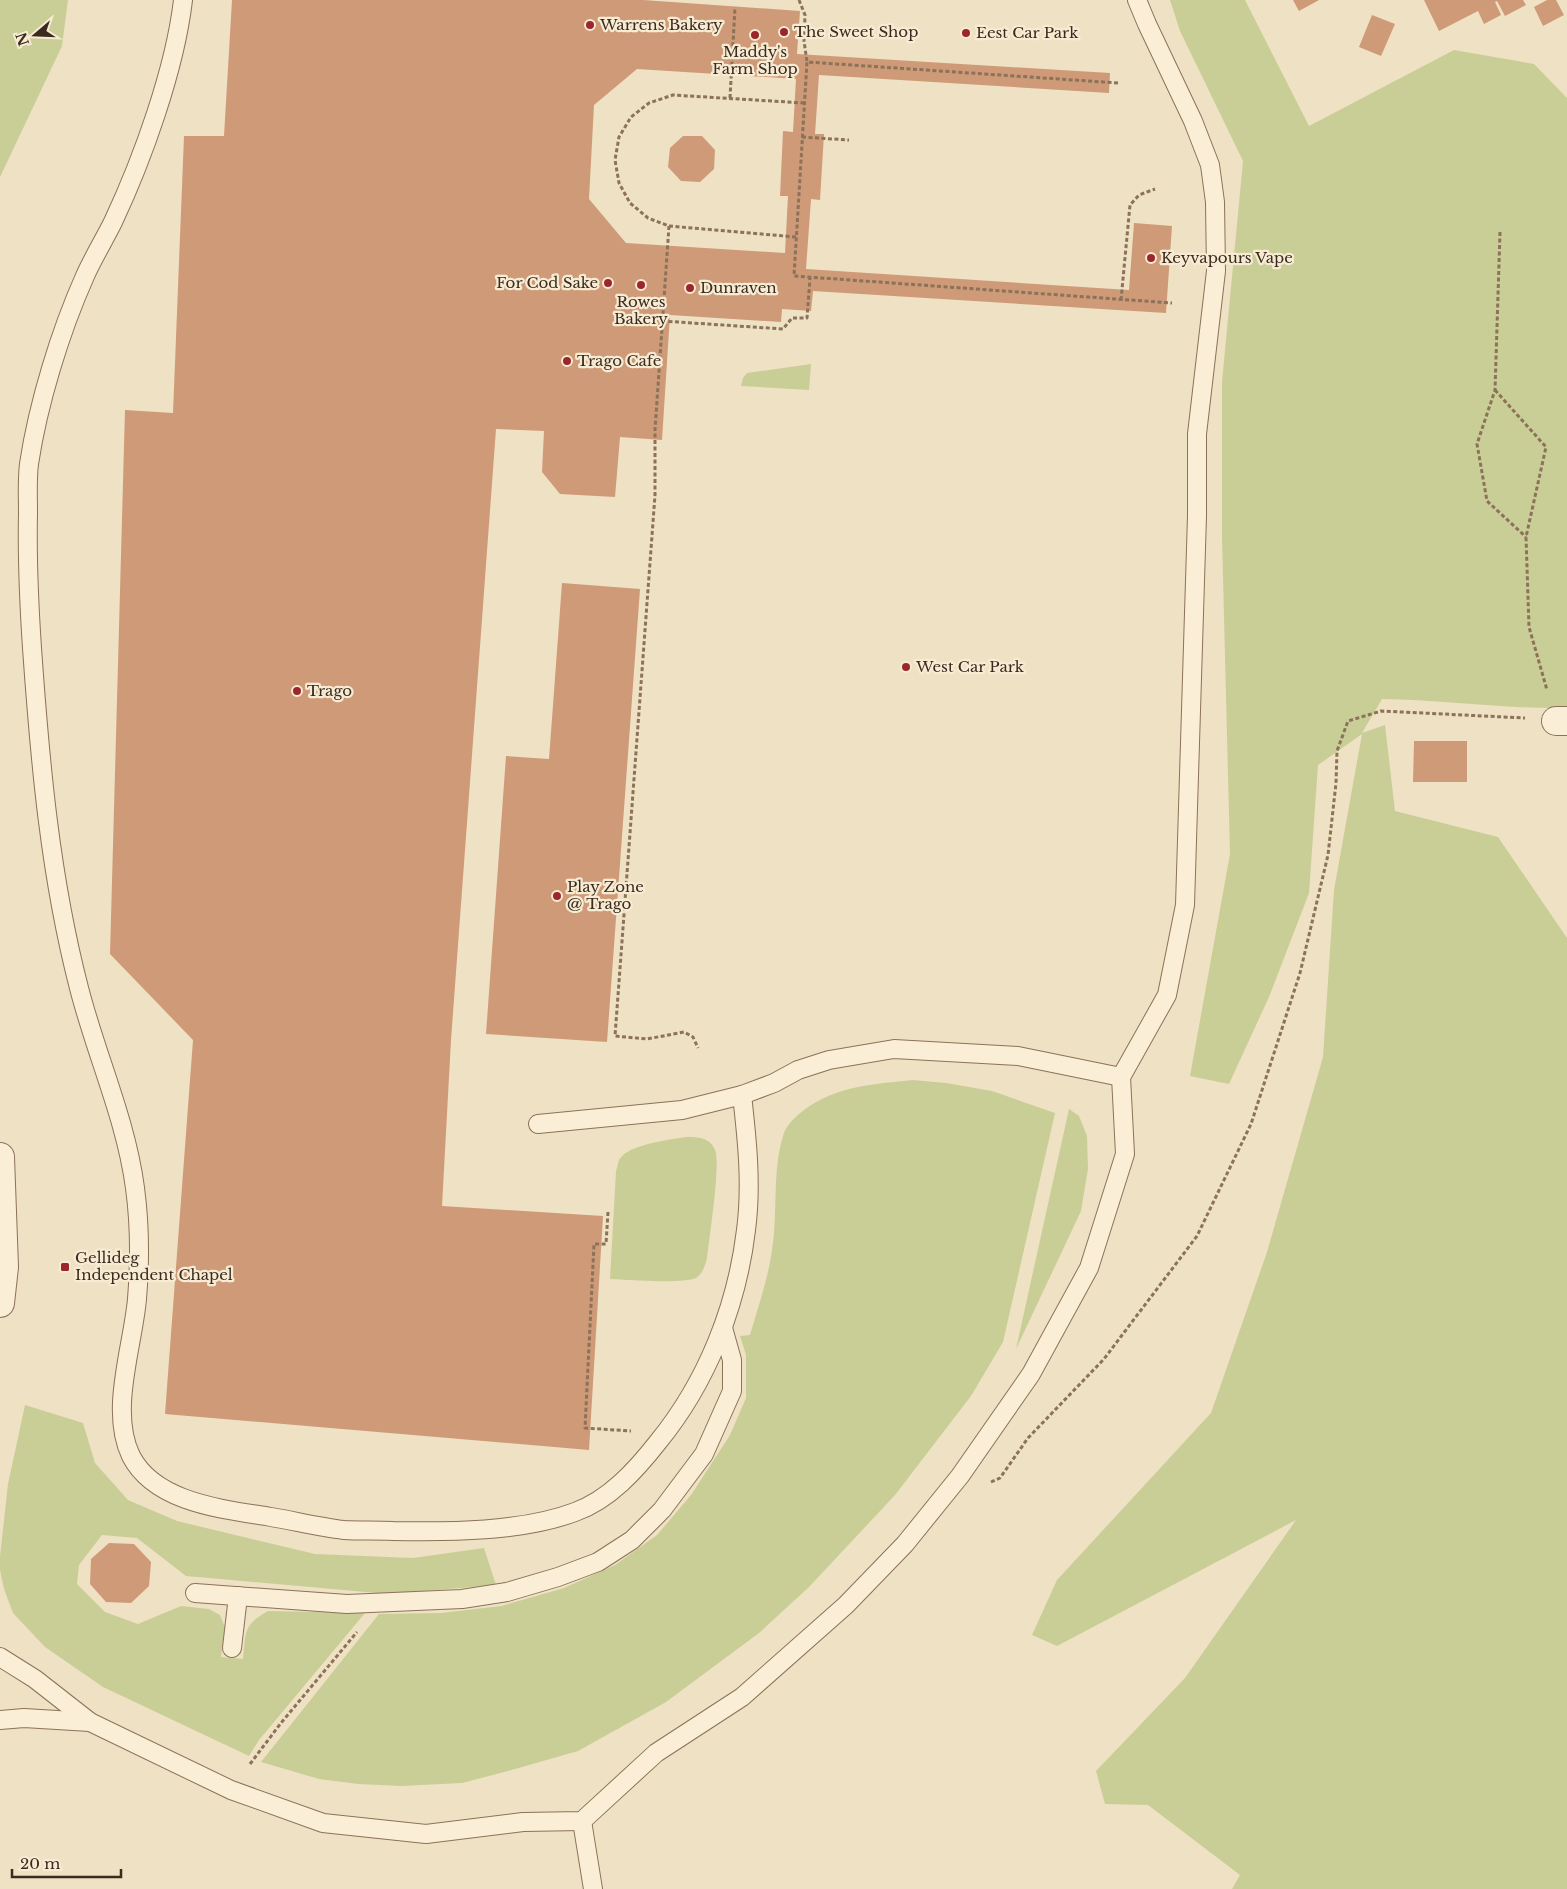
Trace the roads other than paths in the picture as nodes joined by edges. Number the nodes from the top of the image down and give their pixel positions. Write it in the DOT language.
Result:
graph roads {
  1 [pos="183,0"];
  2 [pos="1137,0"];
  3 [pos="1121,1077"];
  4 [pos="742,1095"];
  5 [pos="538,1124"];
  6 [pos="0,1157"];
  7 [pos="0,1303"];
  8 [pos="723,1328"];
  9 [pos="195,1593"];
  10 [pos="238,1596"];
  11 [pos="232,1648"];
  12 [pos="0,1657"];
  13 [pos="0,1720"];
  14 [pos="90,1722"];
  15 [pos="582,1821"];
  16 [pos="593,1889"];
  1 -- 8 [label="lane"];
  2 -- 3 [label="lane"];
  3 -- 4 [label="lane"];
  3 -- 15 [label="lane"];
  4 -- 5 [label="lane"];
  4 -- 8 [label="lane"];
  6 -- 7 [label="street"];
  8 -- 10 [label="lane"];
  9 -- 10 [label="lane"];
  10 -- 11 [label="lane"];
  12 -- 14 [label="lane"];
  13 -- 14 [label="lane"];
  14 -- 15 [label="lane"];
  15 -- 16 [label="lane"];
}
